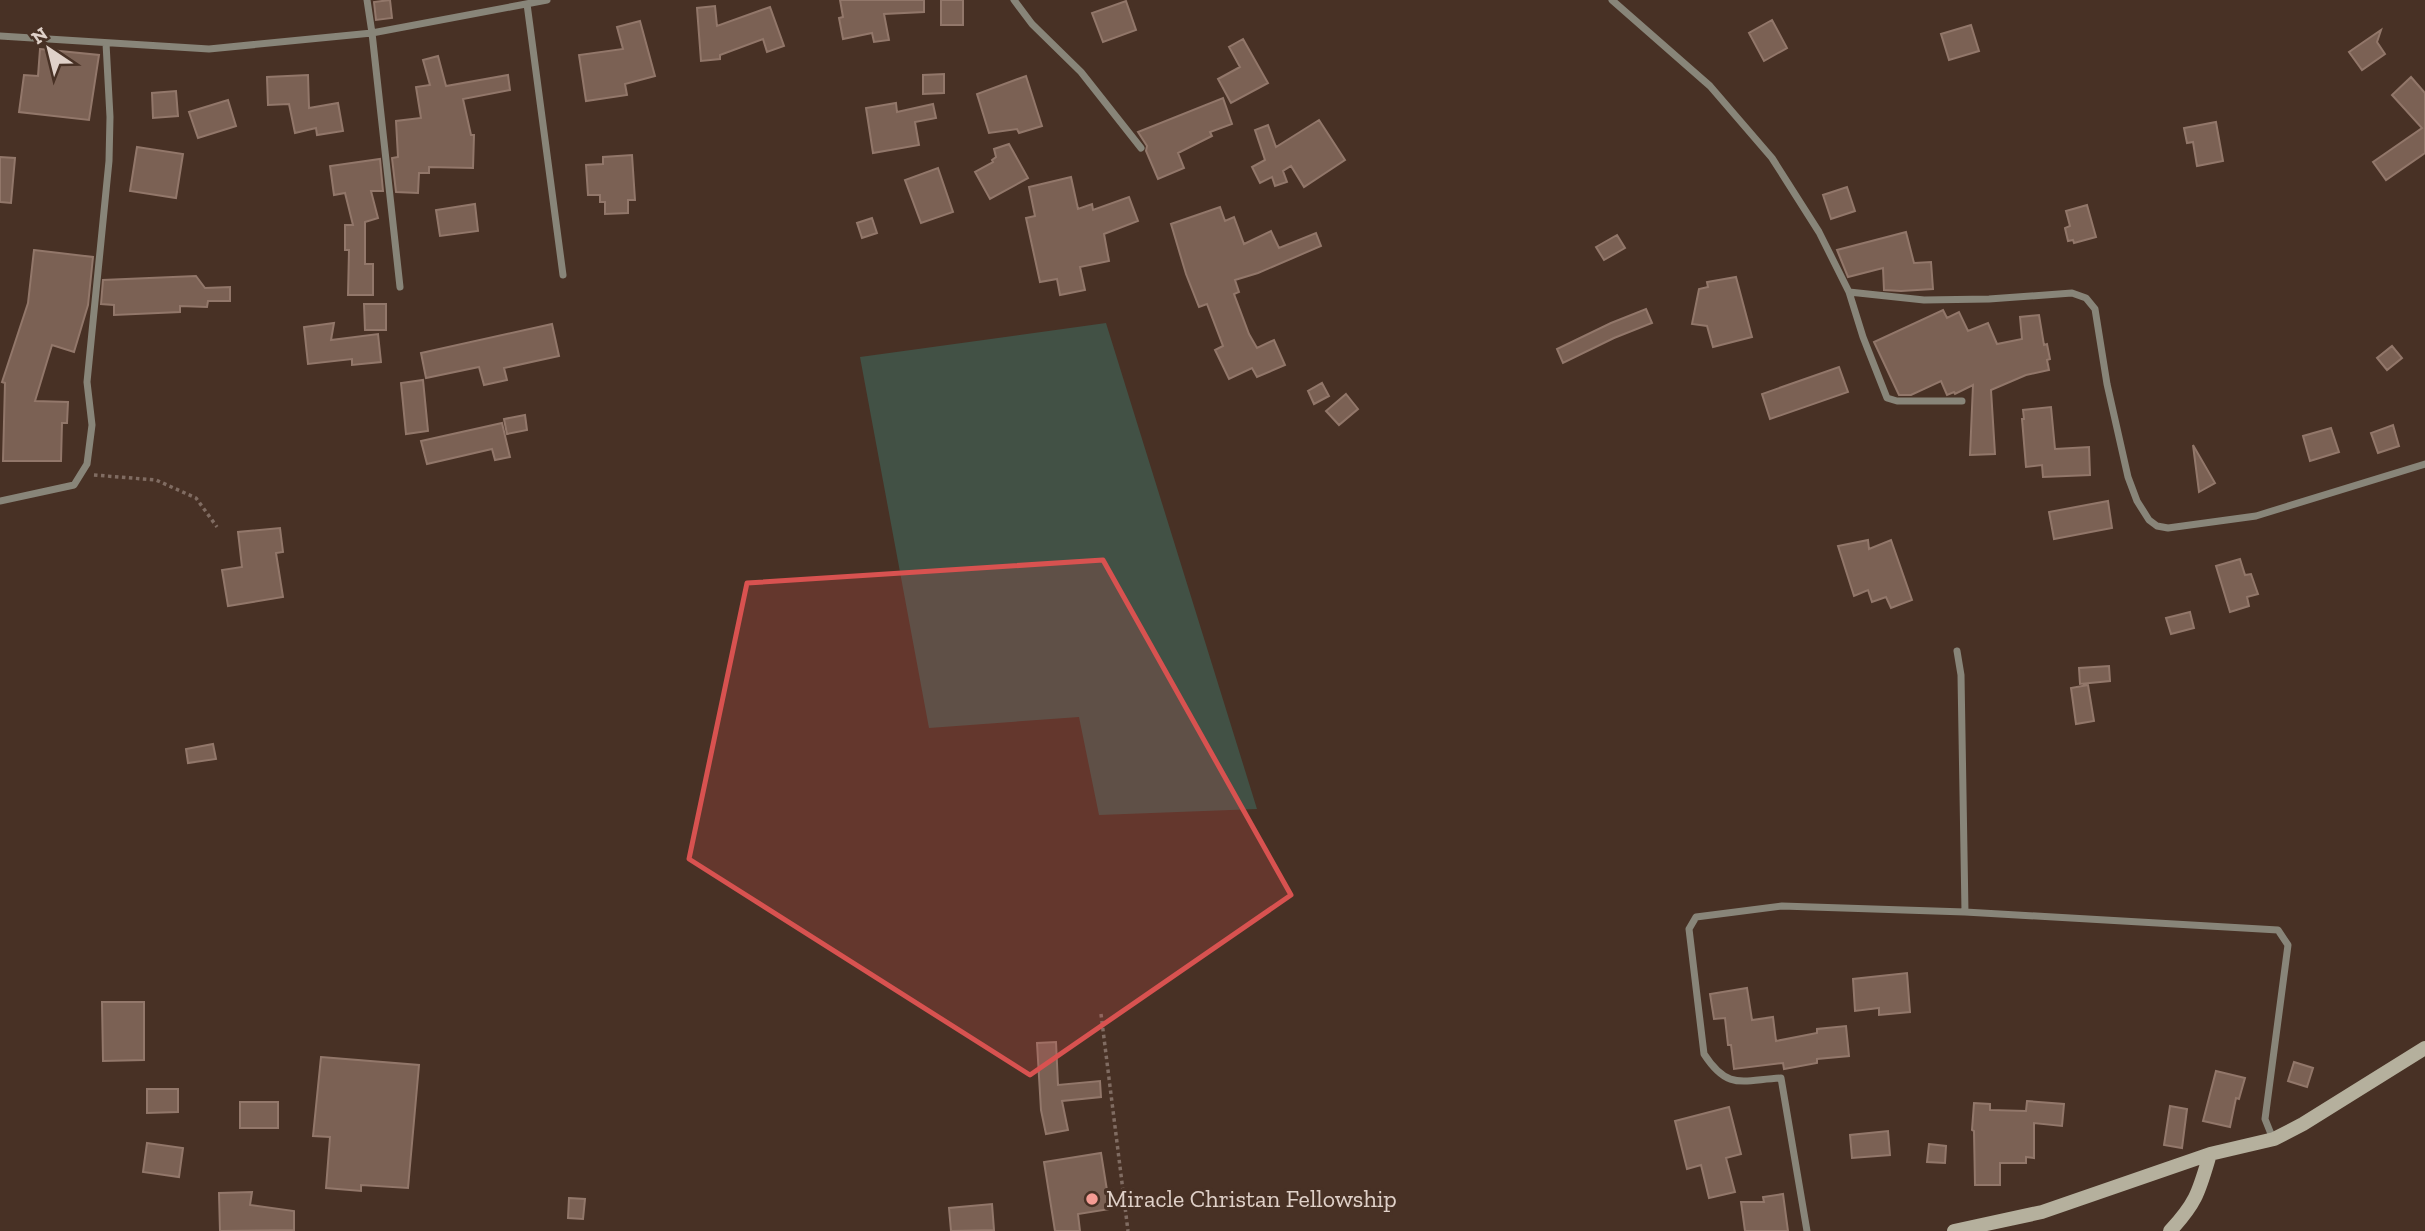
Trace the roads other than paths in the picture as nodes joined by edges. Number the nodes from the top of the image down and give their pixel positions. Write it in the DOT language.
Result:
graph roads {
  1 [pos="367,0"];
  2 [pos="547,0"];
  3 [pos="1014,0"];
  4 [pos="1612,0"];
  5 [pos="527,4"];
  6 [pos="372,33"];
  7 [pos="0,36"];
  8 [pos="106,43"];
  9 [pos="1141,148"];
  10 [pos="563,275"];
  11 [pos="400,287"];
  12 [pos="1849,292"];
  13 [pos="1962,401"];
  14 [pos="2425,464"];
  15 [pos="0,501"];
  16 [pos="1957,651"];
  17 [pos="1965,912"];
  18 [pos="2425,1048"];
  19 [pos="2274,1139"];
  20 [pos="2210,1154"];
  21 [pos="1807,1231"];
  22 [pos="1954,1231"];
  23 [pos="2170,1231"];
  1 -- 6 [label="street"];
  2 -- 5 [label="street"];
  3 -- 9 [label="street"];
  4 -- 12 [label="street"];
  5 -- 6 [label="street"];
  5 -- 10 [label="street"];
  6 -- 8 [label="street"];
  6 -- 11 [label="street"];
  7 -- 8 [label="street"];
  8 -- 15 [label="street"];
  12 -- 13 [label="street"];
  12 -- 14 [label="street"];
  16 -- 17 [label="street"];
  17 -- 19 [label="street"];
  17 -- 21 [label="street"];
  18 -- 19 [label="street"];
  19 -- 20 [label="street"];
  20 -- 22 [label="street"];
  20 -- 23 [label="street"];
}
